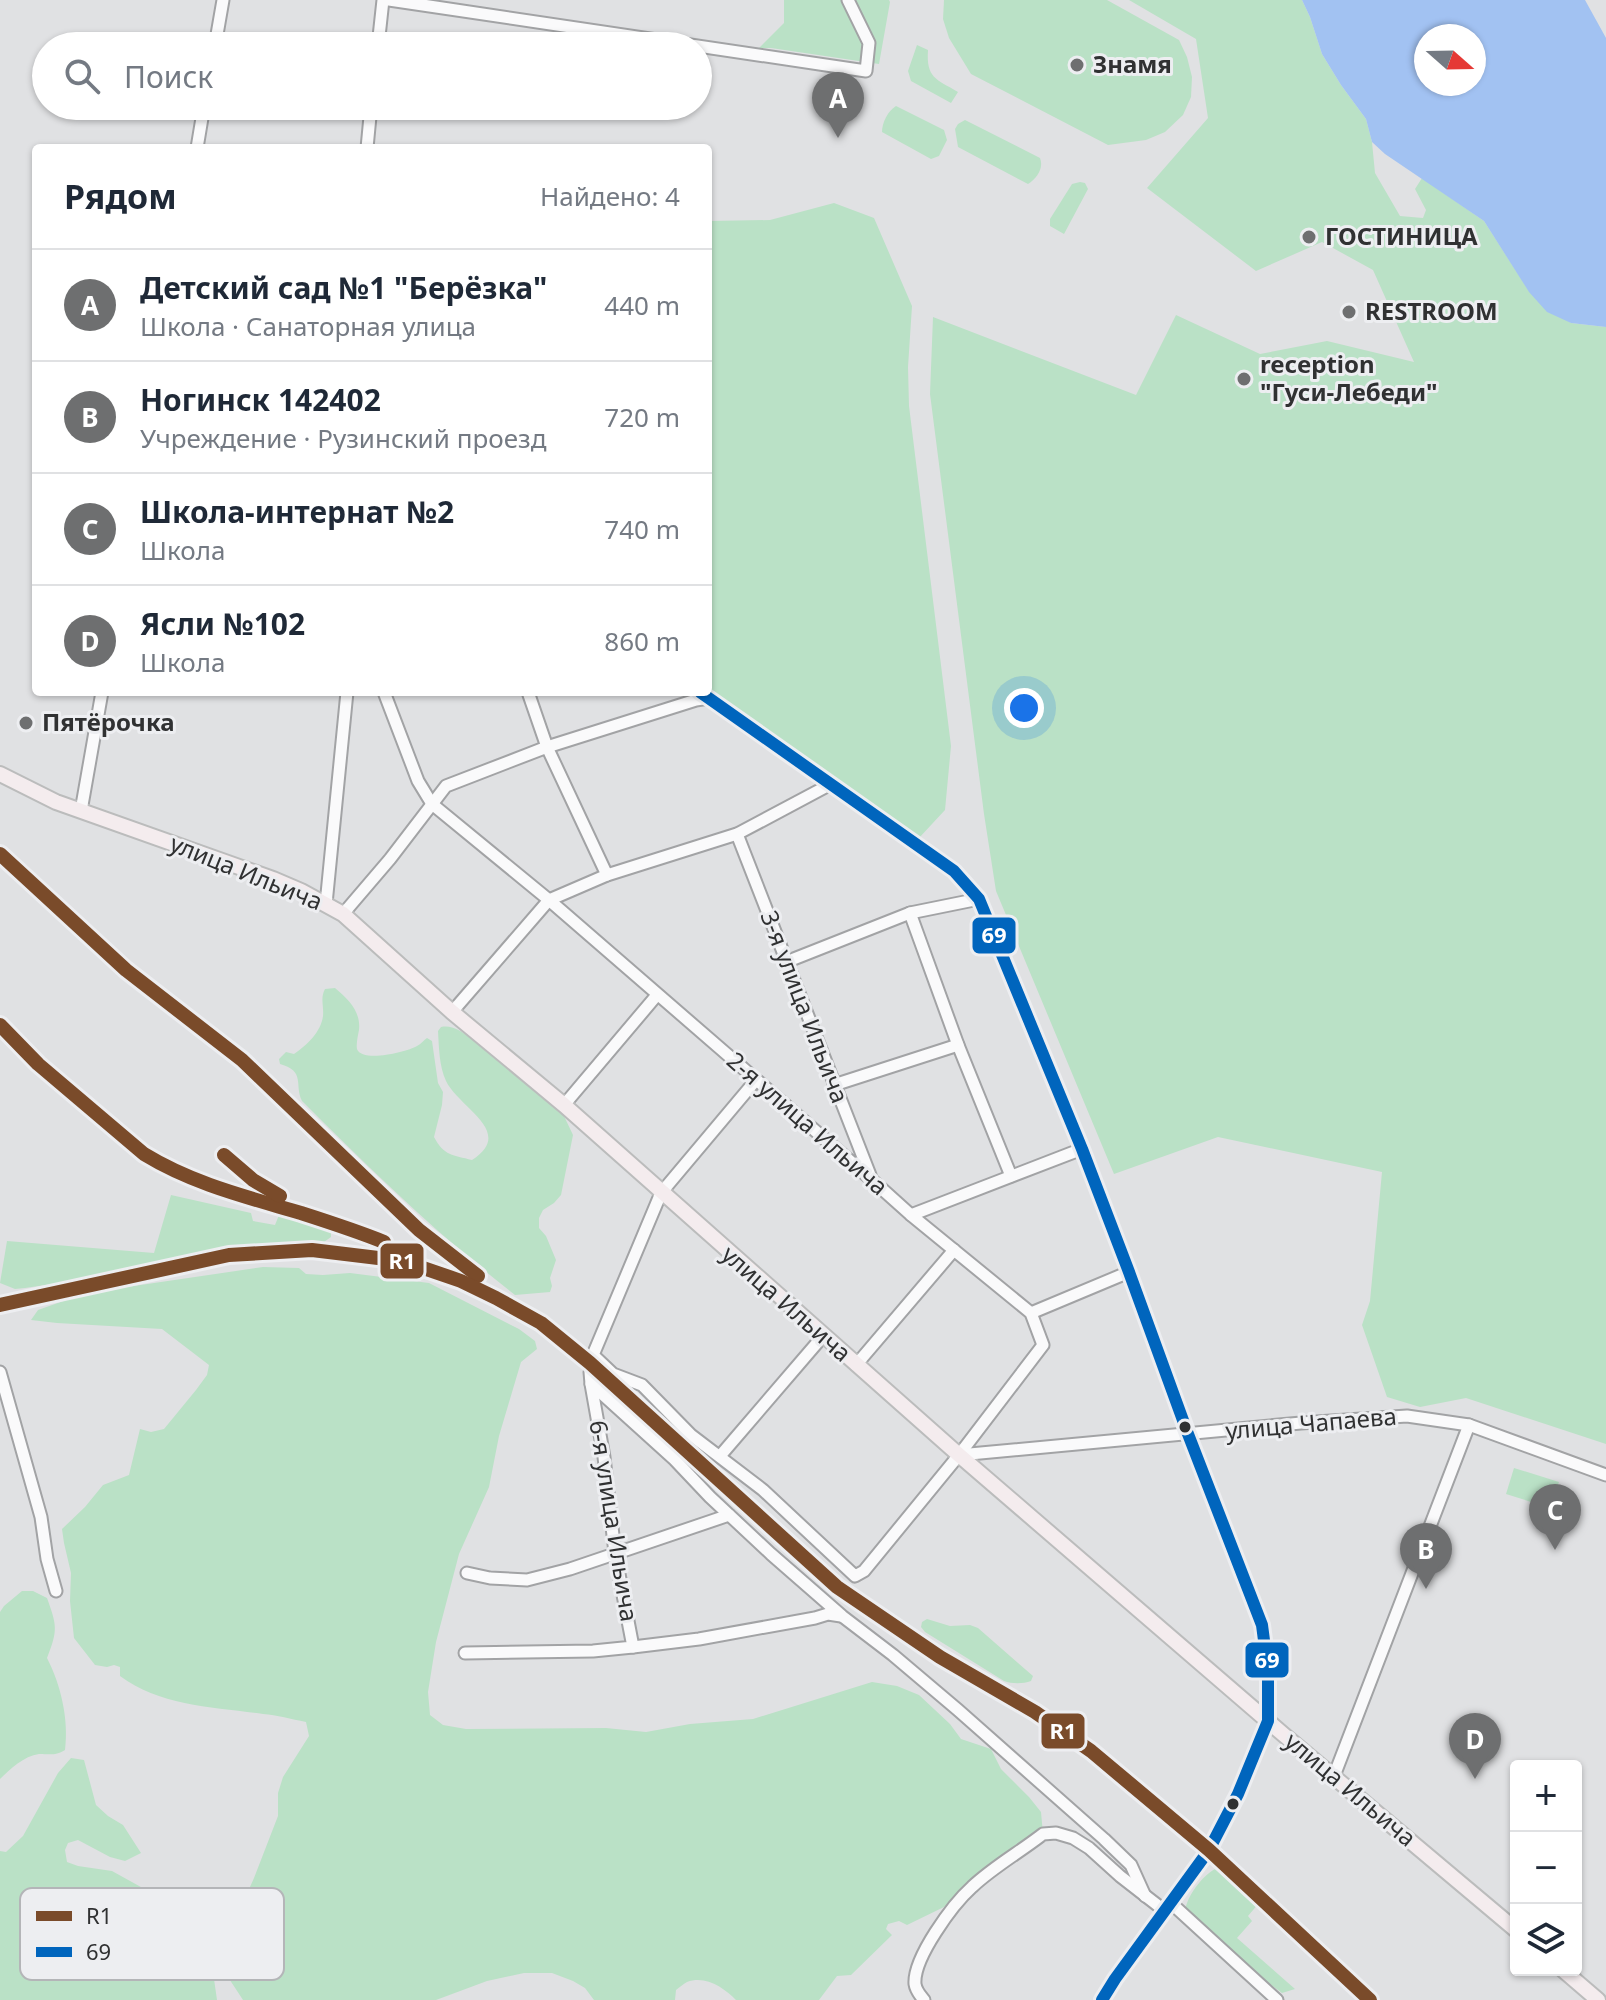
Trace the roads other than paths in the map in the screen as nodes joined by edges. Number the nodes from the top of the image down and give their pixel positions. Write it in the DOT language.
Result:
graph roads {
  1 [pos="223,0"];
  2 [pos="386,0"];
  3 [pos="848,0"];
  4 [pos="217,32"];
  5 [pos="380,32"];
  6 [pos="602,32"];
  7 [pos="712,48"];
  8 [pos="202,120"];
  9 [pos="370,120"];
  10 [pos="198,144"];
  11 [pos="367,144"];
  12 [pos="101,696"];
  13 [pos="347,696"];
  14 [pos="386,696"];
  15 [pos="529,696"];
  16 [pos="702,696"];
  17 [pos="705,696"];
  18 [pos="547,747"];
  19 [pos="0,774"];
  20 [pos="831,784"];
  21 [pos="432,804"];
  22 [pos="81,811"];
  23 [pos="737,834"];
  24 [pos="607,875"];
  25 [pos="979,899"];
  26 [pos="549,900"];
  27 [pos="326,904"];
  28 [pos="910,913"];
  29 [pos="343,914"];
  30 [pos="786,962"];
  31 [pos="657,995"];
  32 [pos="452,1012"];
  33 [pos="958,1045"];
  34 [pos="756,1080"];
  35 [pos="834,1085"];
  36 [pos="564,1105"];
  37 [pos="1082,1149"];
  38 [pos="1011,1176"];
  39 [pos="872,1180"];
  40 [pos="661,1193"];
  41 [pos="911,1215"];
  42 [pos="954,1250"];
  43 [pos="1129,1272"];
  44 [pos="1031,1313"];
  45 [pos="823,1336"];
  46 [pos="856,1365"];
  47 [pos="0,1372"];
  48 [pos="1469,1425"];
  49 [pos="1188,1434"];
  50 [pos="959,1455"];
  51 [pos="720,1456"];
  52 [pos="1606,1475"];
  53 [pos="729,1515"];
  54 [pos="615,1553"];
  55 [pos="467,1573"];
  56 [pos="56,1591"];
  57 [pos="842,1616"];
  58 [pos="633,1647"];
  59 [pos="465,1653"];
  60 [pos="1268,1721"];
  61 [pos="1334,1776"];
  62 [pos="1145,1896"];
  63 [pos="1168,1907"];
  64 [pos="1510,1925"];
  65 [pos="1570,1976"];
  66 [pos="924,2000"];
  67 [pos="1102,2000"];
  68 [pos="1277,2000"];
  69 [pos="1598,2000"];
  1 -- 4 [label="street"];
  2 -- 5 [label="street"];
  2 -- 6 [label="street"];
  3 -- 7 [label="street"];
  8 -- 10 [label="street"];
  9 -- 11 [label="street"];
  12 -- 22 [label="street"];
  13 -- 27 [label="street"];
  14 -- 21 [label="street, 2-я улица Ильича"];
  15 -- 18 [label="street"];
  16 -- 18 [label="street"];
  17 -- 20 [label="street"];
  18 -- 21 [label="street"];
  18 -- 24 [label="street"];
  19 -- 22 [label="main road, улица Ильича"];
  20 -- 23 [label="street"];
  20 -- 25 [label="street"];
  21 -- 26 [label="street, 2-я улица Ильича"];
  21 -- 29 [label="street"];
  22 -- 27 [label="main road, улица Ильича"];
  23 -- 24 [label="street"];
  23 -- 30 [label="street, 3-я улица Ильича"];
  24 -- 26 [label="street"];
  25 -- 28 [label="street"];
  25 -- 37 [label="street"];
  26 -- 31 [label="street, 2-я улица Ильича"];
  26 -- 32 [label="street"];
  27 -- 29 [label="main road, улица Ильича"];
  28 -- 30 [label="street"];
  28 -- 33 [label="street"];
  29 -- 32 [label="main road, улица Ильича"];
  30 -- 35 [label="street, 3-я улица Ильича"];
  31 -- 34 [label="street, 2-я улица Ильича"];
  31 -- 36 [label="street"];
  32 -- 36 [label="main road, улица Ильича"];
  33 -- 35 [label="street"];
  33 -- 38 [label="street"];
  34 -- 39 [label="street, 2-я улица Ильича"];
  34 -- 40 [label="street"];
  35 -- 39 [label="street, 3-я улица Ильича"];
  36 -- 40 [label="main road, улица Ильича"];
  37 -- 38 [label="street"];
  37 -- 43 [label="street"];
  38 -- 41 [label="street"];
  39 -- 41 [label="street, 2-я улица Ильича"];
  40 -- 45 [label="main road, улица Ильича"];
  40 -- 51 [label="street"];
  41 -- 42 [label="street, 2-я улица Ильича"];
  42 -- 44 [label="street, 2-я улица Ильича"];
  42 -- 46 [label="street"];
  43 -- 44 [label="street"];
  43 -- 49 [label="street"];
  44 -- 50 [label="street"];
  45 -- 46 [label="main road, улица Ильича"];
  45 -- 51 [label="street"];
  46 -- 50 [label="main road, улица Ильича"];
  47 -- 56 [label="street"];
  48 -- 49 [label="street, улица Чапаева"];
  48 -- 52 [label="street, улица Чапаева"];
  48 -- 61 [label="street"];
  49 -- 50 [label="street, улица Чапаева"];
  49 -- 60 [label="street"];
  50 -- 51 [label="street"];
  50 -- 60 [label="main road, улица Ильича"];
  53 -- 54 [label="street"];
  53 -- 54 [label="street, 6-я улица Ильича"];
  53 -- 57 [label="street"];
  54 -- 55 [label="street"];
  54 -- 58 [label="street, 6-я улица Ильича"];
  57 -- 58 [label="street"];
  57 -- 62 [label="street"];
  58 -- 59 [label="street, 6-я улица Ильича"];
  60 -- 61 [label="main road, улица Ильича"];
  60 -- 63 [label="street"];
  61 -- 64 [label="main road, улица Ильича"];
  62 -- 63 [label="street"];
  62 -- 66 [label="street"];
  63 -- 67 [label="street"];
  63 -- 68 [label="street"];
  65 -- 69 [label="main road"];
}
